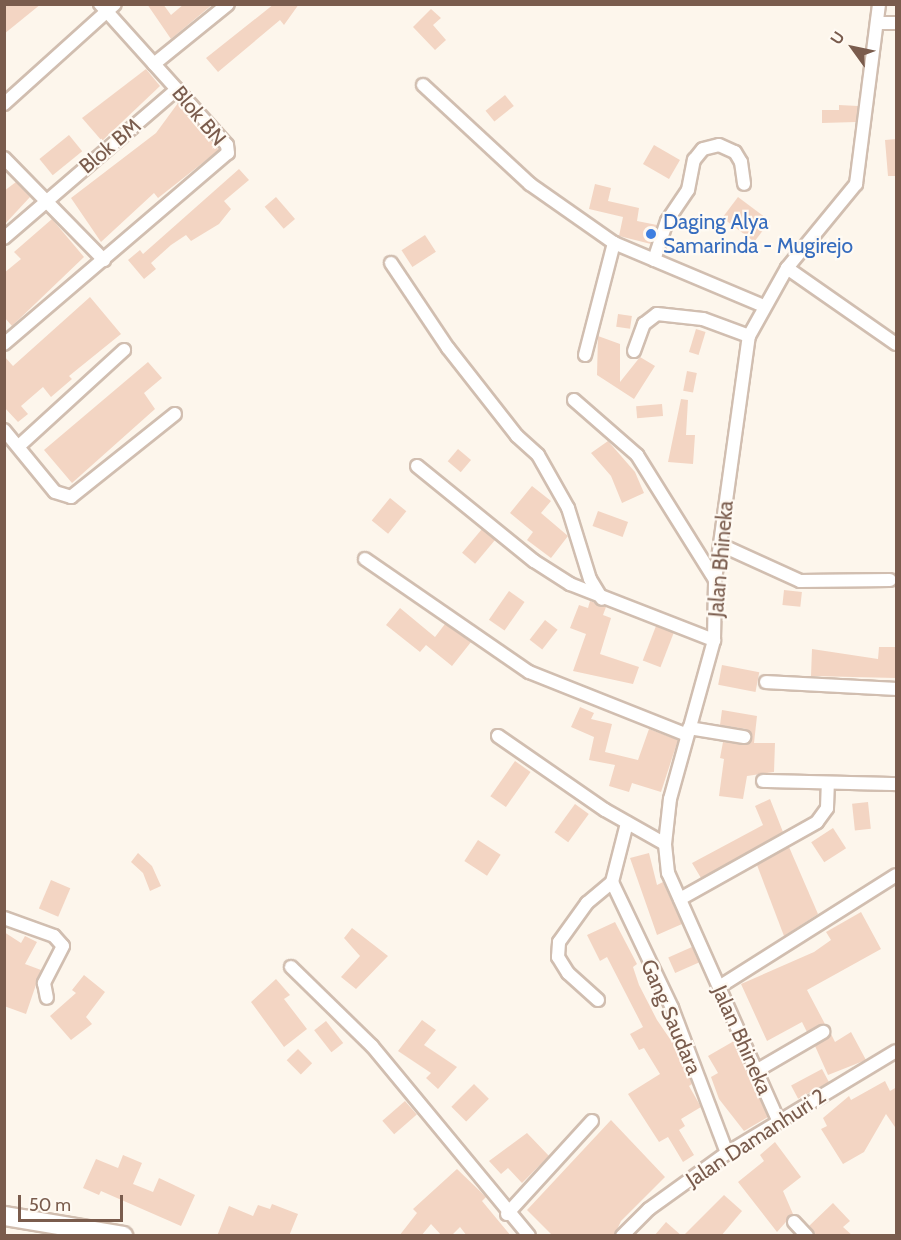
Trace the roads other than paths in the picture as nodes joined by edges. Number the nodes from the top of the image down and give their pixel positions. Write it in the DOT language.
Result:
graph roads {
  1 [pos="228,4"];
  2 [pos="879,4"];
  3 [pos="107,7"];
  4 [pos="878,23"];
  5 [pos="897,23"];
  6 [pos="154,64"];
  7 [pos="423,85"];
  8 [pos="177,89"];
  9 [pos="4,104"];
  10 [pos="4,158"];
  11 [pos="744,184"];
  12 [pos="44,202"];
  13 [pos="4,238"];
  14 [pos="614,243"];
  15 [pos="104,260"];
  16 [pos="654,260"];
  17 [pos="391,263"];
  18 [pos="787,268"];
  19 [pos="764,306"];
  20 [pos="749,336"];
  21 [pos="4,344"];
  22 [pos="897,344"];
  23 [pos="123,350"];
  24 [pos="634,351"];
  25 [pos="585,355"];
  26 [pos="574,400"];
  27 [pos="175,414"];
  28 [pos="4,430"];
  29 [pos="20,445"];
  30 [pos="417,466"];
  31 [pos="721,545"];
  32 [pos="365,559"];
  33 [pos="715,580"];
  34 [pos="890,580"];
  35 [pos="602,599"];
  36 [pos="714,640"];
  37 [pos="766,682"];
  38 [pos="897,689"];
  39 [pos="688,731"];
  40 [pos="498,736"];
  41 [pos="744,737"];
  42 [pos="763,781"];
  43 [pos="828,783"];
  44 [pos="897,784"];
  45 [pos="627,823"];
  46 [pos="665,844"];
  47 [pos="897,875"];
  48 [pos="612,882"];
  49 [pos="680,898"];
  50 [pos="4,918"];
  51 [pos="291,968"];
  52 [pos="719,987"];
  53 [pos="46,998"];
  54 [pos="598,1000"];
  55 [pos="823,1032"];
  56 [pos="897,1051"];
  57 [pos="756,1071"];
  58 [pos="592,1121"];
  59 [pos="778,1122"];
  60 [pos="727,1153"];
  61 [pos="507,1214"];
  62 [pos="5,1217"];
  63 [pos="794,1222"];
  64 [pos="120,1235"];
  65 [pos="529,1236"];
  66 [pos="622,1236"];
  67 [pos="807,1236"];
  1 -- 6 [label="street"];
  2 -- 4 [label="street, Jalan Bhineka"];
  3 -- 6 [label="street, Blok BN"];
  3 -- 9 [label="street"];
  4 -- 5 [label="street"];
  4 -- 18 [label="street, Jalan Bhineka"];
  6 -- 8 [label="street, Blok BN"];
  7 -- 14 [label="street"];
  8 -- 12 [label="street, Blok BM"];
  8 -- 15 [label="street, Blok BN"];
  10 -- 12 [label="street"];
  11 -- 16 [label="street"];
  12 -- 13 [label="street, Blok BM"];
  12 -- 15 [label="street"];
  14 -- 16 [label="street"];
  14 -- 25 [label="street"];
  15 -- 21 [label="street"];
  16 -- 19 [label="street"];
  17 -- 35 [label="street"];
  18 -- 19 [label="street, Jalan Bhineka"];
  18 -- 22 [label="street"];
  19 -- 20 [label="street, Jalan Bhineka"];
  20 -- 24 [label="street"];
  20 -- 31 [label="street, Jalan Bhineka"];
  23 -- 29 [label="street"];
  26 -- 33 [label="street"];
  27 -- 29 [label="street"];
  28 -- 29 [label="street"];
  30 -- 35 [label="street"];
  31 -- 33 [label="street, Jalan Bhineka"];
  31 -- 34 [label="street"];
  32 -- 39 [label="street"];
  33 -- 36 [label="street, Jalan Bhineka"];
  35 -- 36 [label="street"];
  36 -- 39 [label="street, Jalan Bhineka"];
  37 -- 38 [label="street"];
  39 -- 41 [label="street"];
  39 -- 46 [label="street, Jalan Bhineka"];
  40 -- 45 [label="street"];
  42 -- 43 [label="street"];
  43 -- 44 [label="street"];
  43 -- 49 [label="street"];
  45 -- 46 [label="street"];
  45 -- 48 [label="street"];
  46 -- 49 [label="street, Jalan Bhineka"];
  47 -- 52 [label="street"];
  48 -- 54 [label="street"];
  48 -- 60 [label="street, Gang Saudara"];
  49 -- 52 [label="street, Jalan Bhineka"];
  50 -- 53 [label="street"];
  51 -- 61 [label="street"];
  52 -- 57 [label="street, Jalan Bhineka"];
  55 -- 57 [label="street"];
  56 -- 59 [label="street, Jalan Damanhuri 2"];
  57 -- 59 [label="street, Jalan Bhineka"];
  58 -- 61 [label="street"];
  59 -- 60 [label="street, Jalan Damanhuri 2"];
  60 -- 66 [label="street, Jalan Damanhuri 2"];
  61 -- 65 [label="street"];
  62 -- 64 [label="street"];
  63 -- 67 [label="street"];
}
